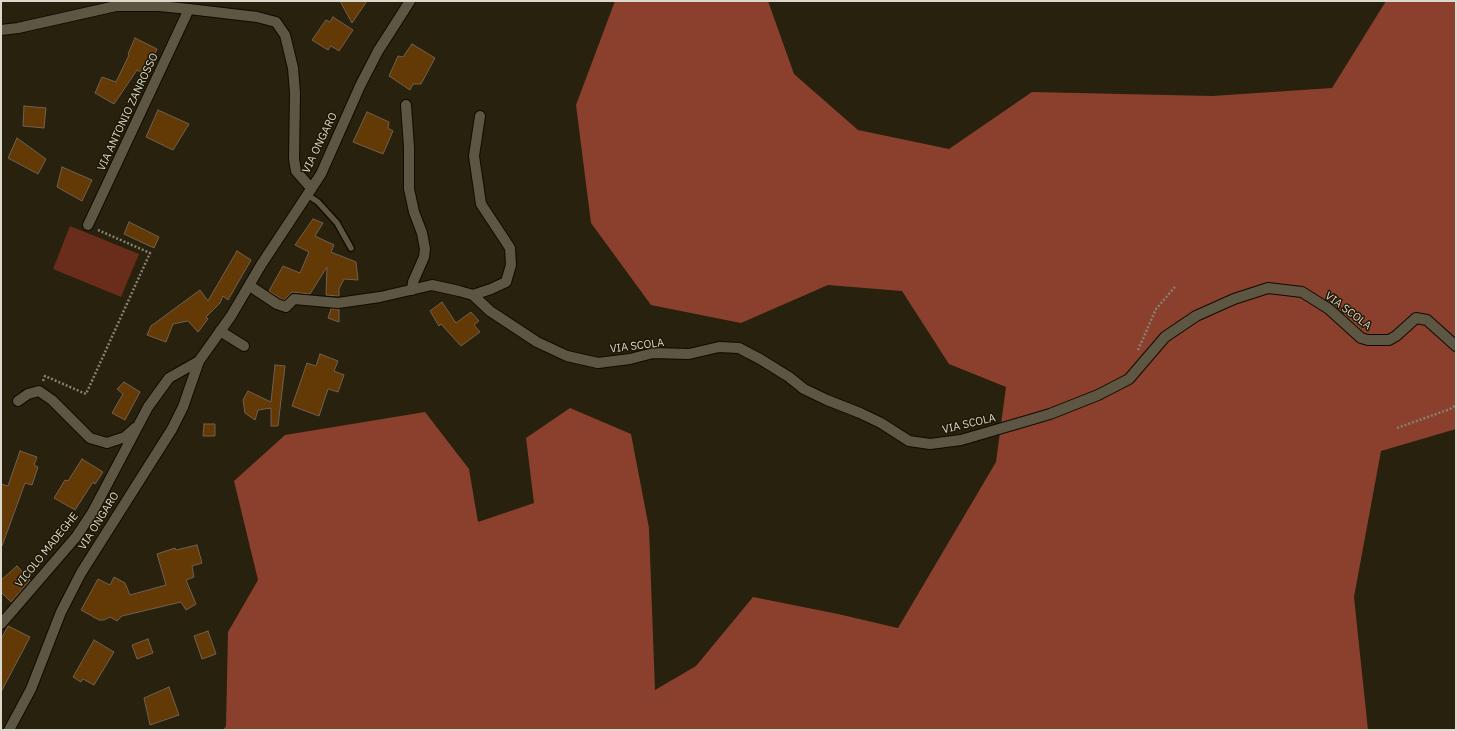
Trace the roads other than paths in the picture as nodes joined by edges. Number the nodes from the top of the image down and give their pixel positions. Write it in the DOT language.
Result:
graph roads {
  1 [pos="410,1"];
  2 [pos="189,9"];
  3 [pos="1,30"];
  4 [pos="406,105"];
  5 [pos="480,116"];
  6 [pos="309,191"];
  7 [pos="88,225"];
  8 [pos="351,248"];
  9 [pos="250,286"];
  10 [pos="412,290"];
  11 [pos="473,295"];
  12 [pos="220,331"];
  13 [pos="244,346"];
  14 [pos="1456,346"];
  15 [pos="200,361"];
  16 [pos="18,401"];
  17 [pos="140,424"];
  18 [pos="1,624"];
  19 [pos="9,730"];
  1 -- 6 [label="street, VIA ONGARO"];
  2 -- 3 [label="street"];
  2 -- 6 [label="street"];
  2 -- 7 [label="street, VIA ANTONIO ZANROSSO"];
  4 -- 10 [label="street"];
  5 -- 11 [label="street"];
  6 -- 8 [label="lane"];
  6 -- 9 [label="street, VIA ONGARO"];
  9 -- 10 [label="street"];
  9 -- 12 [label="street, VIA ONGARO"];
  10 -- 11 [label="street"];
  11 -- 14 [label="street, VIA SCOLA"];
  12 -- 13 [label="street"];
  12 -- 15 [label="street, VIA ONGARO"];
  15 -- 17 [label="street, VICOLO MADEGHE"];
  15 -- 19 [label="street, VIA ONGARO"];
  16 -- 17 [label="street, VICOLO MADEGHE"];
  17 -- 18 [label="street, VICOLO MADEGHE"];
}
